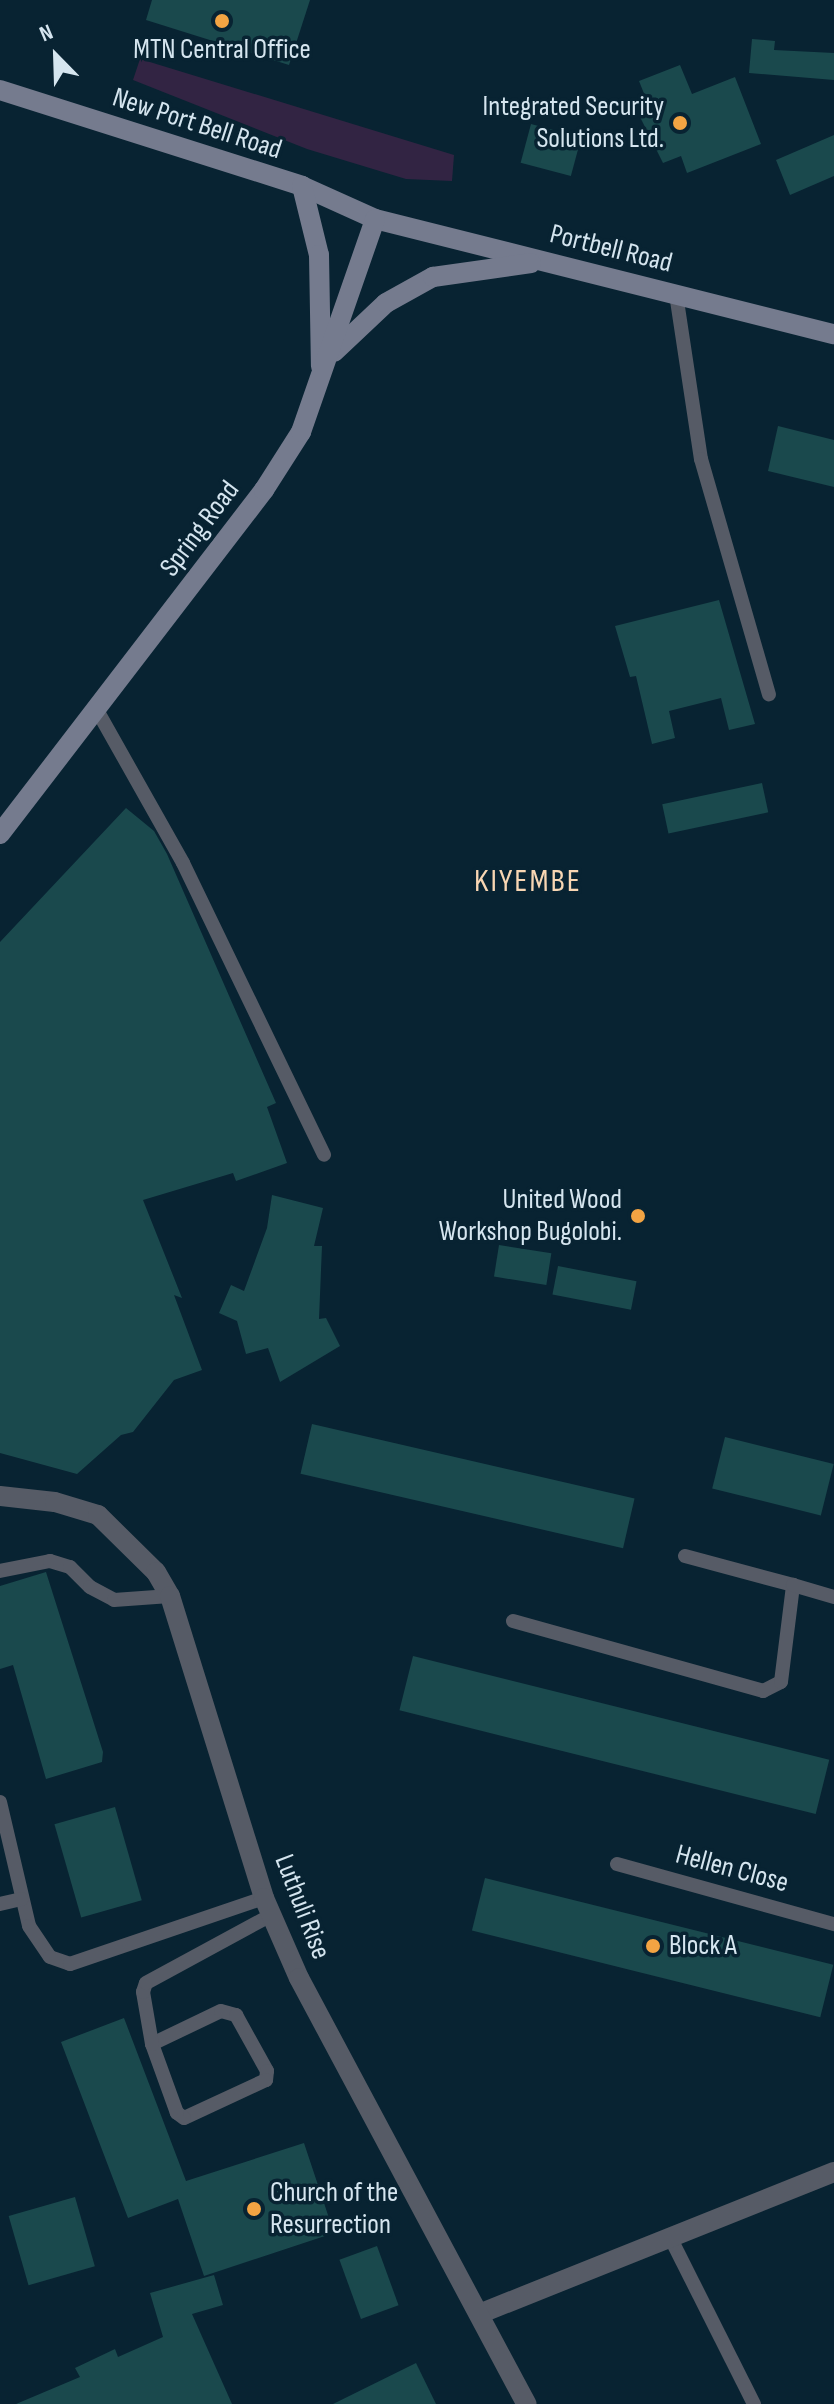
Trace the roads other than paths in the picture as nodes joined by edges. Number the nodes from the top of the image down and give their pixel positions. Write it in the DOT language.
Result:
graph roads {
  1 [pos="0,90"];
  2 [pos="302,186"];
  3 [pos="375,219"];
  4 [pos="547,262"];
  5 [pos="676,294"];
  6 [pos="834,334"];
  7 [pos="330,355"];
  8 [pos="321,382"];
  9 [pos="769,694"];
  10 [pos="98,712"];
  11 [pos="0,834"];
  12 [pos="324,1155"];
  13 [pos="0,1496"];
  14 [pos="685,1556"];
  15 [pos="0,1571"];
  16 [pos="793,1585"];
  17 [pos="170,1596"];
  18 [pos="834,1597"];
  19 [pos="513,1621"];
  20 [pos="1,1811"];
  21 [pos="617,1864"];
  22 [pos="21,1899"];
  23 [pos="0,1904"];
  24 [pos="268,1907"];
  25 [pos="834,1924"];
  26 [pos="152,2044"];
  27 [pos="834,2172"];
  28 [pos="670,2237"];
  29 [pos="479,2314"];
  30 [pos="526,2404"];
  31 [pos="754,2404"];
  1 -- 2 [label="main road, New Port Bell Road"];
  2 -- 3 [label="main road, New Port Bell Road"];
  2 -- 8 [label="main road"];
  3 -- 4 [label="main road, Portbell Road"];
  3 -- 7 [label="main road, Spring Road"];
  4 -- 5 [label="main road, Portbell Road"];
  4 -- 7 [label="main road"];
  5 -- 6 [label="main road, Portbell Road"];
  5 -- 9 [label="lane"];
  7 -- 8 [label="main road, Spring Road"];
  8 -- 10 [label="main road, Spring Road"];
  10 -- 11 [label="main road, Spring Road"];
  10 -- 12 [label="lane"];
  13 -- 17 [label="street, Luthuli Rise"];
  14 -- 16 [label="lane"];
  15 -- 17 [label="lane"];
  16 -- 18 [label="lane"];
  16 -- 19 [label="lane"];
  17 -- 24 [label="street, Luthuli Rise"];
  20 -- 22 [label="lane"];
  21 -- 25 [label="lane, Hellen Close"];
  22 -- 23 [label="lane"];
  22 -- 24 [label="lane"];
  24 -- 26 [label="lane"];
  24 -- 29 [label="street, Luthuli Rise"];
  26 -- 26 [label="lane"];
  27 -- 28 [label="street"];
  28 -- 29 [label="street"];
  28 -- 31 [label="lane"];
  29 -- 30 [label="street, Luthuli Rise"];
}
